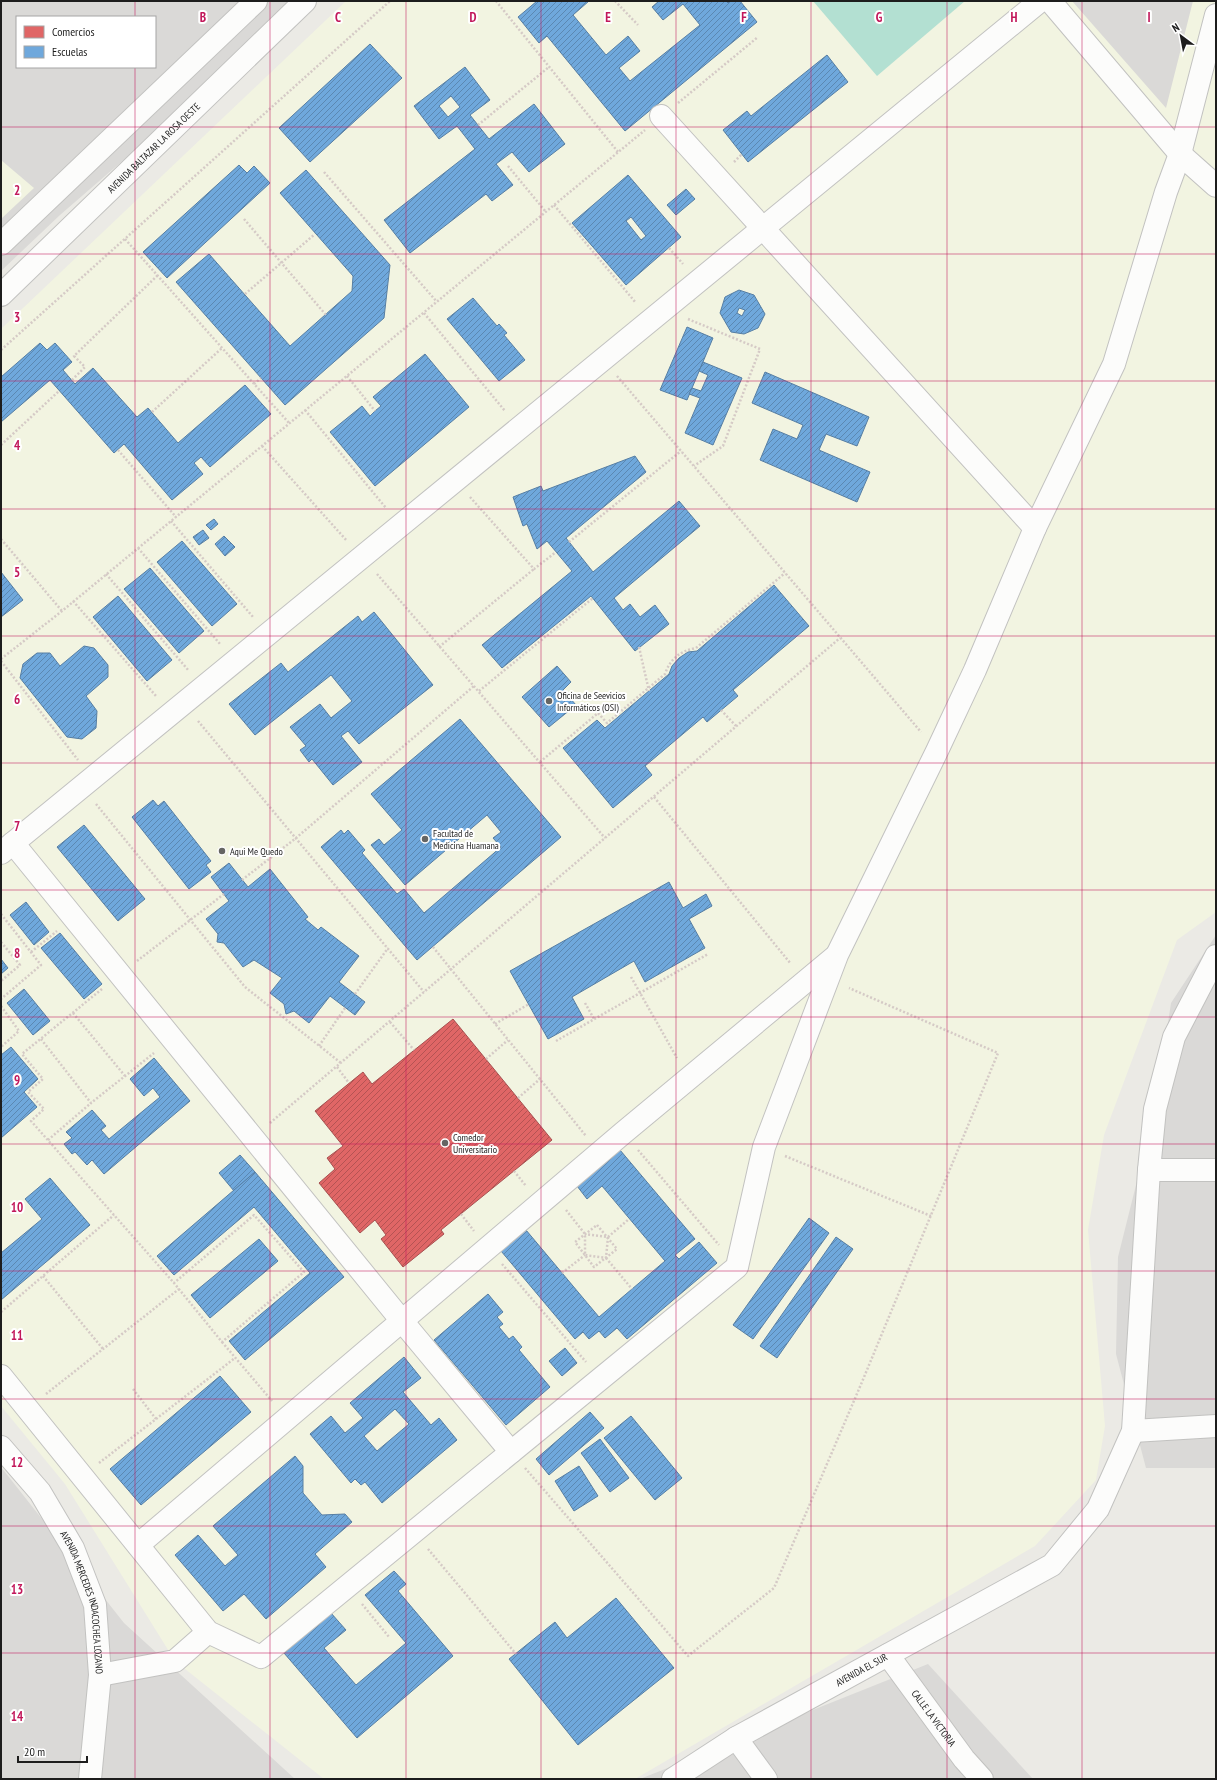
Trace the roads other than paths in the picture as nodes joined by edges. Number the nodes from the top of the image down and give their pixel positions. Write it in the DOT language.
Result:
graph roads {
  1 [pos="256,1"];
  2 [pos="305,1"];
  3 [pos="1040,1"];
  4 [pos="1050,1"];
  5 [pos="1216,14"];
  6 [pos="662,116"];
  7 [pos="1180,154"];
  8 [pos="1216,186"];
  9 [pos="763,228"];
  10 [pos="1,244"];
  11 [pos="1,294"];
  12 [pos="1035,528"];
  13 [pos="7,848"];
  14 [pos="837,955"];
  15 [pos="1216,956"];
  16 [pos="1149,1170"];
  17 [pos="1216,1170"];
  18 [pos="402,1321"];
  19 [pos="1,1376"];
  20 [pos="1216,1426"];
  21 [pos="1132,1431"];
  22 [pos="1,1447"];
  23 [pos="511,1452"];
  24 [pos="138,1545"];
  25 [pos="208,1632"];
  26 [pos="888,1655"];
  27 [pos="100,1675"];
  28 [pos="736,1738"];
  29 [pos="90,1779"];
  30 [pos="673,1779"];
  31 [pos="766,1779"];
  32 [pos="982,1779"];
  1 -- 10 [label="street"];
  2 -- 11 [label="street, AVENIDA BALTAZAR LA ROSA OESTE"];
  3 -- 9 [label="street"];
  4 -- 7 [label="street"];
  5 -- 7 [label="street"];
  6 -- 9 [label="street"];
  7 -- 8 [label="street"];
  7 -- 12 [label="street"];
  9 -- 12 [label="street"];
  9 -- 13 [label="street"];
  12 -- 14 [label="street"];
  13 -- 18 [label="street"];
  14 -- 18 [label="street"];
  14 -- 23 [label="street"];
  15 -- 16 [label="street"];
  16 -- 17 [label="street"];
  16 -- 21 [label="street"];
  18 -- 23 [label="street"];
  18 -- 24 [label="street"];
  19 -- 24 [label="street"];
  20 -- 21 [label="street"];
  21 -- 26 [label="street, AVENIDA EL SUR"];
  22 -- 27 [label="street, AVENIDA MERCEDES INDACOCHEA LOZANO"];
  23 -- 25 [label="street"];
  24 -- 25 [label="street"];
  25 -- 27 [label="street"];
  26 -- 28 [label="street, AVENIDA EL SUR"];
  26 -- 32 [label="street, CALLE LA VICTORIA"];
  27 -- 29 [label="street, AVENIDA MERCEDES INDACOCHEA LOZANO"];
  28 -- 30 [label="street, AVENIDA EL SUR"];
  28 -- 31 [label="street"];
}
